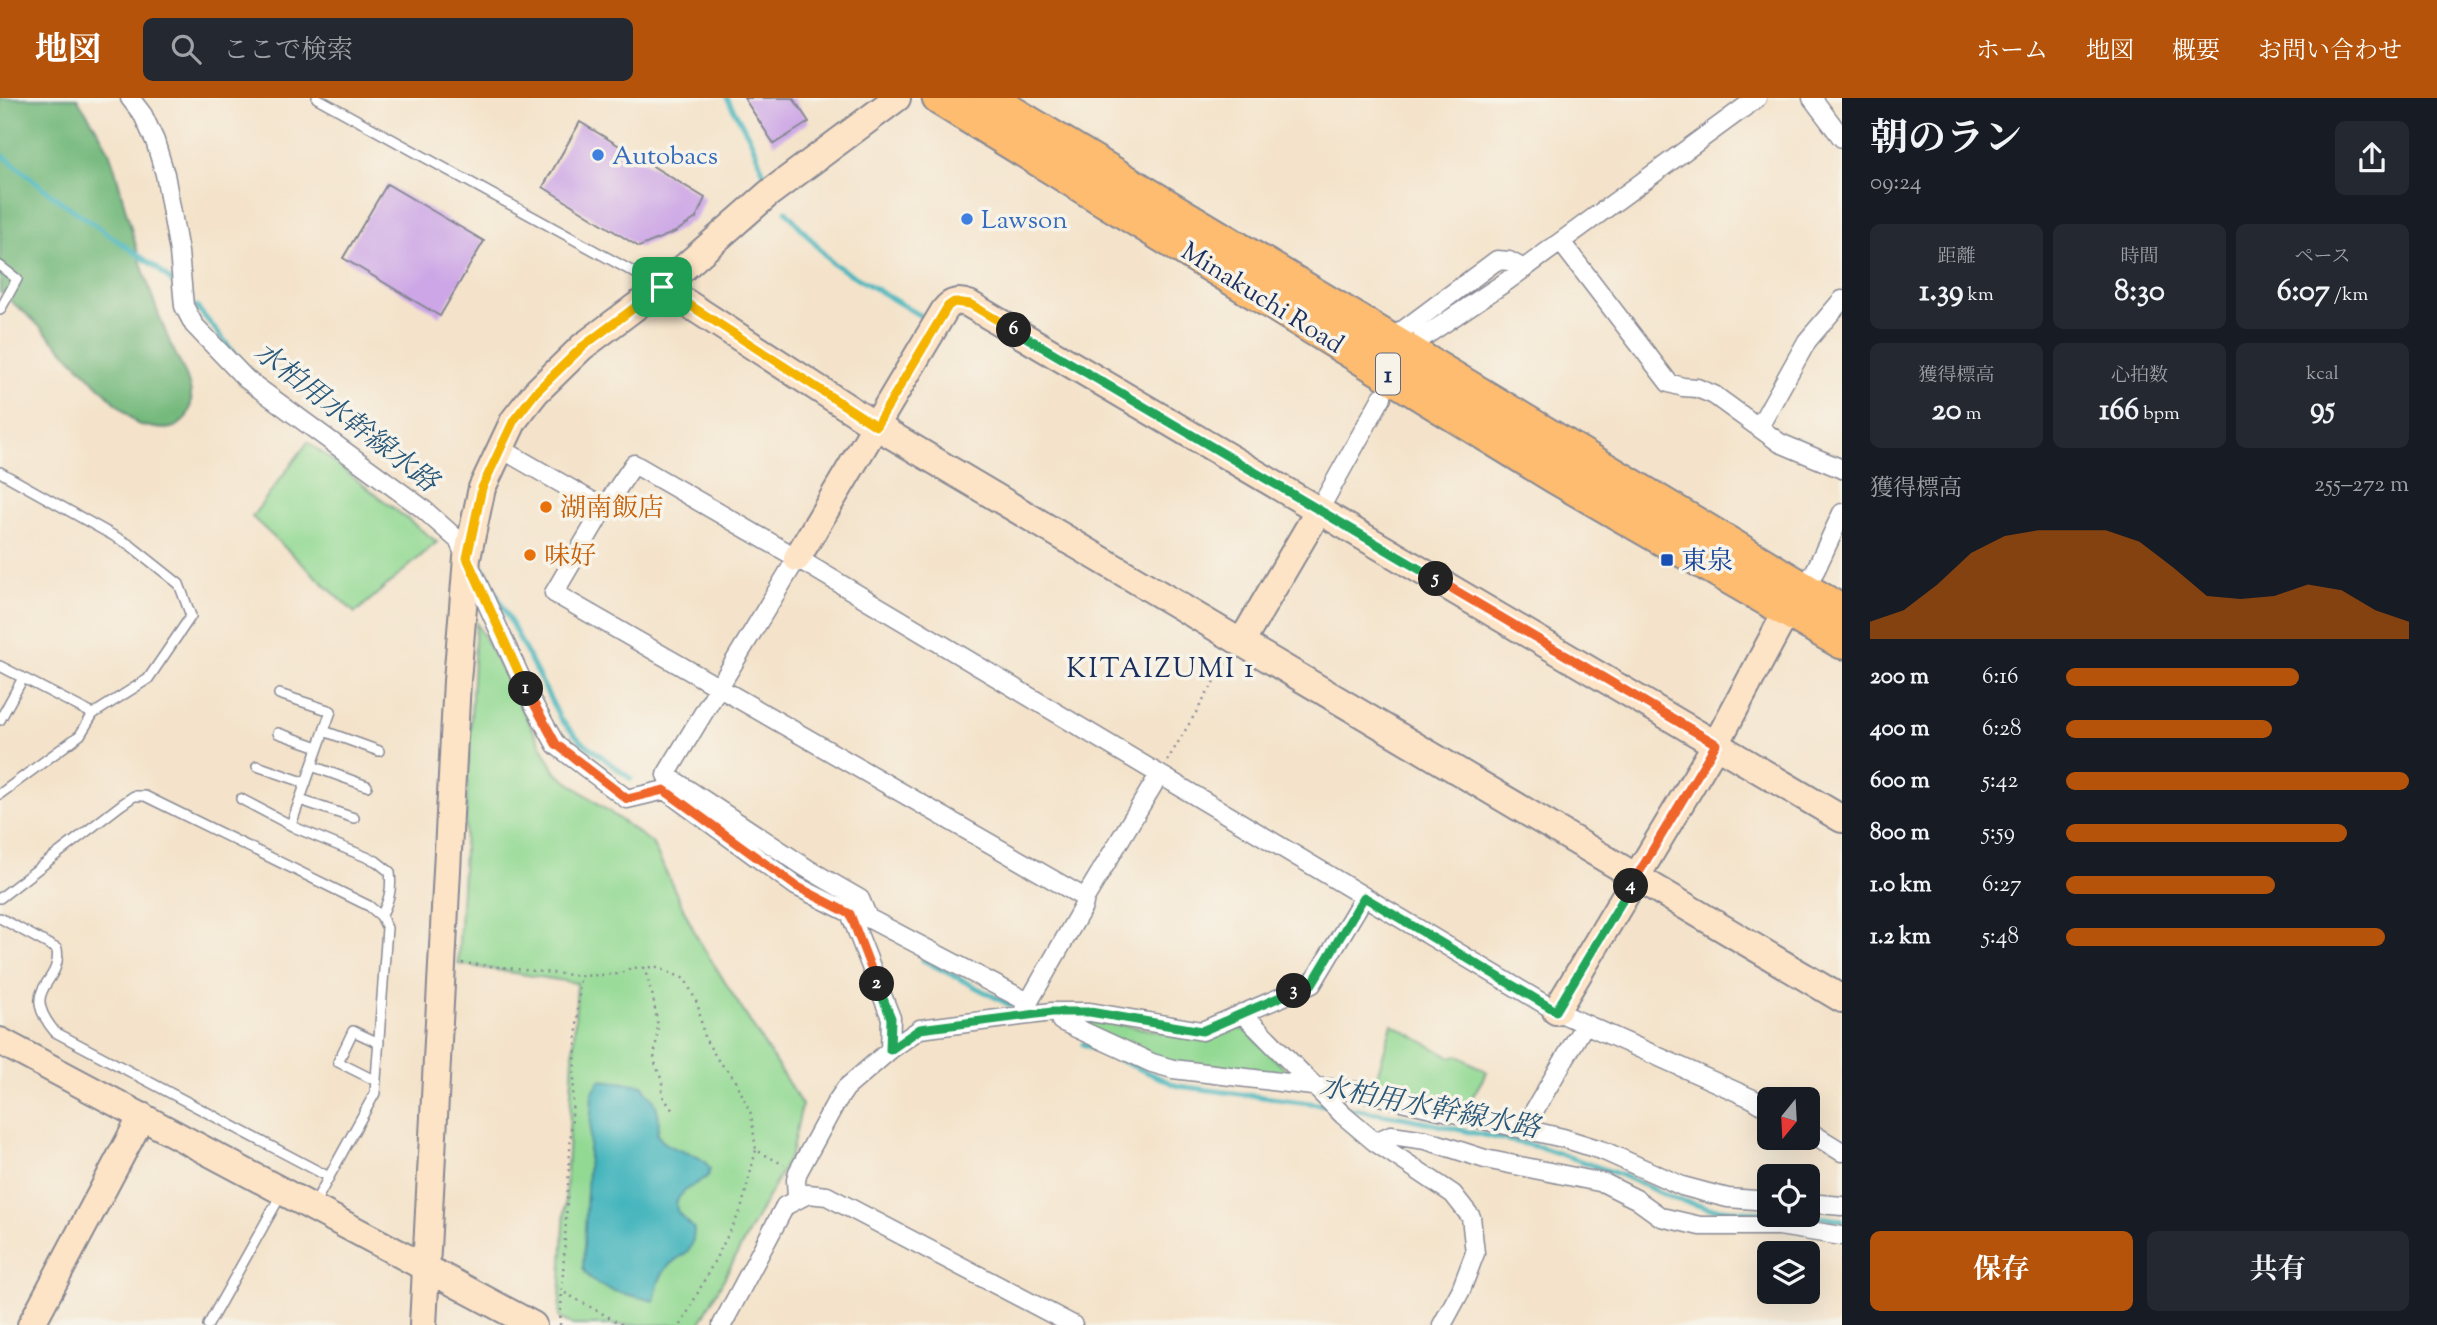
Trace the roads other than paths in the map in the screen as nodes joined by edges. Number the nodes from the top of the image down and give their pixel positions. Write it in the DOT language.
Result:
graph roads {
  1 [pos="130,98"];
  2 [pos="317,98"];
  3 [pos="897,98"];
  4 [pos="939,98"];
  5 [pos="987,98"];
  6 [pos="1758,98"];
  7 [pos="1812,98"];
  8 [pos="1842,138"];
  9 [pos="1561,242"];
  10 [pos="0,266"];
  11 [pos="1524,269"];
  12 [pos="662,287"];
  13 [pos="1842,300"];
  14 [pos="0,310"];
  15 [pos="1422,338"];
  16 [pos="1390,340"];
  17 [pos="1382,397"];
  18 [pos="876,426"];
  19 [pos="1759,427"];
  20 [pos="500,448"];
  21 [pos="1842,469"];
  22 [pos="0,472"];
  23 [pos="604,508"];
  24 [pos="1319,510"];
  25 [pos="1842,513"];
  26 [pos="467,558"];
  27 [pos="797,558"];
  28 [pos="1797,600"];
  29 [pos="1842,612"];
  30 [pos="1842,642"];
  31 [pos="1241,643"];
  32 [pos="0,666"];
  33 [pos="23,678"];
  34 [pos="719,690"];
  35 [pos="279,694"];
  36 [pos="93,714"];
  37 [pos="0,720"];
  38 [pos="324,731"];
  39 [pos="278,733"];
  40 [pos="1716,744"];
  41 [pos="318,747"];
  42 [pos="379,751"];
  43 [pos="257,766"];
  44 [pos="312,766"];
  45 [pos="1158,775"];
  46 [pos="306,783"];
  47 [pos="367,786"];
  48 [pos="0,794"];
  49 [pos="241,799"];
  50 [pos="300,800"];
  51 [pos="354,818"];
  52 [pos="1842,819"];
  53 [pos="291,825"];
  54 [pos="1636,877"];
  55 [pos="1364,897"];
  56 [pos="0,898"];
  57 [pos="1085,898"];
  58 [pos="844,900"];
  59 [pos="381,916"];
  60 [pos="0,918"];
  61 [pos="1842,999"];
  62 [pos="1024,1009"];
  63 [pos="1556,1011"];
  64 [pos="1056,1012"];
  65 [pos="1242,1013"];
  66 [pos="1585,1024"];
  67 [pos="0,1041"];
  68 [pos="379,1043"];
  69 [pos="890,1050"];
  70 [pos="376,1081"];
  71 [pos="1321,1092"];
  72 [pos="1757,1101"];
  73 [pos="1534,1111"];
  74 [pos="142,1116"];
  75 [pos="1820,1139"];
  76 [pos="1375,1142"];
  77 [pos="1842,1152"];
  78 [pos="329,1177"];
  79 [pos="282,1191"];
  80 [pos="797,1198"];
  81 [pos="1757,1200"];
  82 [pos="1820,1204"];
  83 [pos="1842,1206"];
  84 [pos="312,1207"];
  85 [pos="1842,1236"];
  86 [pos="427,1268"];
  87 [pos="31,1325"];
  88 [pos="208,1325"];
  89 [pos="423,1325"];
  90 [pos="533,1325"];
  91 [pos="722,1325"];
  92 [pos="1073,1325"];
  93 [pos="1442,1325"];
  1 -- 26 [label="street"];
  2 -- 12 [label="lane"];
  3 -- 12 [label="street"];
  4 -- 28 [label="highway, Minakuchi Road / 1"];
  5 -- 16 [label="highway, Minakuchi Road / 1"];
  6 -- 9 [label="street"];
  7 -- 8 [label="street"];
  9 -- 11 [label="street"];
  9 -- 19 [label="street"];
  10 -- 14 [label="lane"];
  11 -- 15 [label="street"];
  11 -- 16 [label="street"];
  12 -- 18 [label="street"];
  12 -- 20 [label="street"];
  13 -- 19 [label="street"];
  16 -- 28 [label="highway, Minakuchi Road / 1"];
  17 -- 24 [label="street"];
  18 -- 24 [label="street"];
  18 -- 27 [label="street"];
  18 -- 31 [label="street"];
  19 -- 21 [label="street"];
  20 -- 23 [label="street"];
  20 -- 26 [label="street"];
  22 -- 36 [label="lane"];
  23 -- 27 [label="street"];
  23 -- 34 [label="street"];
  24 -- 31 [label="street"];
  24 -- 40 [label="street"];
  25 -- 28 [label="street"];
  26 -- 58 [label="street"];
  26 -- 86 [label="street"];
  27 -- 34 [label="street"];
  27 -- 45 [label="street"];
  28 -- 29 [label="highway, Minakuchi Road / 1"];
  28 -- 30 [label="highway, Minakuchi Road / 1"];
  28 -- 40 [label="street"];
  31 -- 54 [label="street"];
  32 -- 33 [label="lane"];
  33 -- 36 [label="lane"];
  33 -- 37 [label="lane"];
  34 -- 57 [label="street"];
  34 -- 58 [label="street"];
  35 -- 38 [label="lane"];
  36 -- 48 [label="lane"];
  38 -- 41 [label="lane"];
  38 -- 42 [label="lane"];
  39 -- 41 [label="lane"];
  40 -- 52 [label="street"];
  40 -- 54 [label="street"];
  41 -- 44 [label="lane"];
  43 -- 46 [label="lane"];
  44 -- 46 [label="lane"];
  44 -- 47 [label="lane"];
  45 -- 55 [label="street"];
  45 -- 57 [label="street"];
  46 -- 50 [label="lane"];
  49 -- 53 [label="lane"];
  50 -- 51 [label="lane"];
  50 -- 53 [label="lane"];
  53 -- 59 [label="lane"];
  54 -- 61 [label="street"];
  54 -- 63 [label="street"];
  55 -- 63 [label="street"];
  55 -- 65 [label="street"];
  56 -- 59 [label="lane"];
  57 -- 62 [label="street"];
  58 -- 62 [label="street"];
  58 -- 69 [label="street"];
  59 -- 68 [label="lane"];
  60 -- 78 [label="lane"];
  62 -- 64 [label="street"];
  62 -- 69 [label="street"];
  63 -- 66 [label="street"];
  64 -- 65 [label="street"];
  64 -- 71 [label="street"];
  65 -- 71 [label="street"];
  66 -- 72 [label="street"];
  66 -- 73 [label="street"];
  67 -- 74 [label="street"];
  68 -- 70 [label="lane"];
  68 -- 70 [label="lane"];
  69 -- 80 [label="street"];
  70 -- 78 [label="lane"];
  71 -- 76 [label="street"];
  71 -- 81 [label="street"];
  74 -- 79 [label="street"];
  74 -- 87 [label="street"];
  75 -- 77 [label="street"];
  76 -- 85 [label="street"];
  76 -- 93 [label="street"];
  78 -- 84 [label="lane"];
  79 -- 84 [label="street"];
  79 -- 88 [label="lane"];
  80 -- 91 [label="street"];
  80 -- 92 [label="street"];
  82 -- 83 [label="street"];
  84 -- 86 [label="street"];
  86 -- 89 [label="street"];
  86 -- 90 [label="street"];
}
